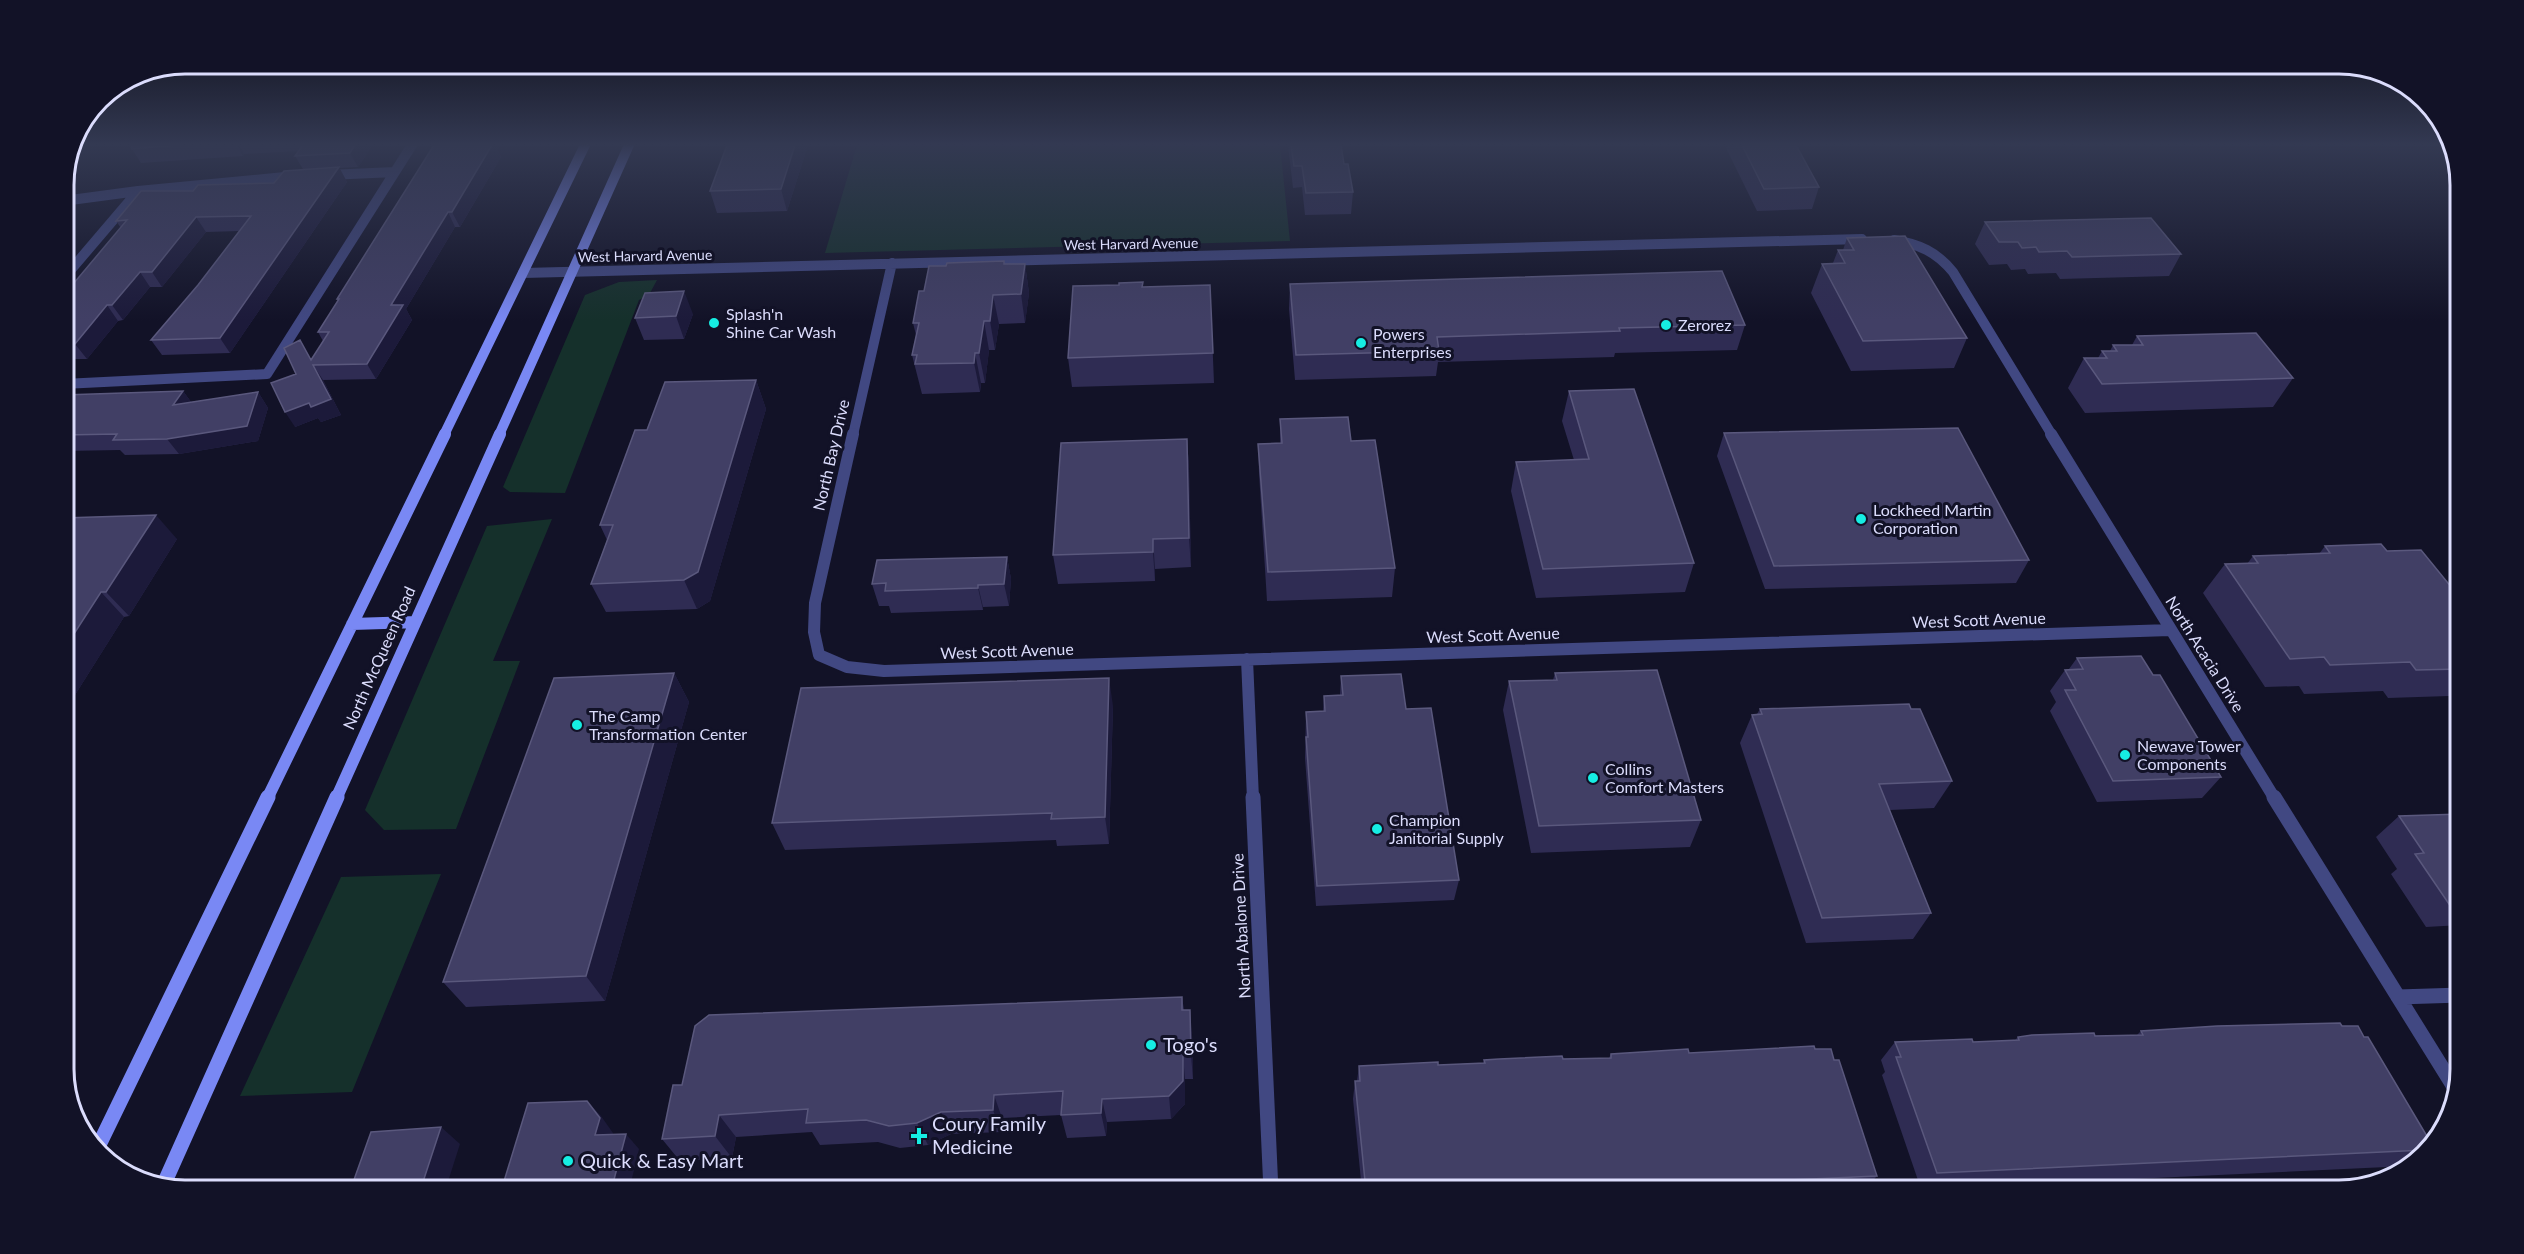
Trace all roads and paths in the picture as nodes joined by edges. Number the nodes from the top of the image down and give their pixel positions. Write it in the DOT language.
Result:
graph roads {
  1 [pos="127,204"];
  2 [pos="375,204"];
  3 [pos="557,204"];
  4 [pos="603,204"];
  5 [pos="1873,239"];
  6 [pos="1885,239"];
  7 [pos="892,263"];
  8 [pos="74,266"];
  9 [pos="573,271"];
  10 [pos="524,273"];
  11 [pos="74,383"];
  12 [pos="415,622"];
  13 [pos="352,624"];
  14 [pos="2170,630"];
  15 [pos="819,655"];
  16 [pos="1247,659"];
  17 [pos="2450,995"];
  18 [pos="2398,997"];
  19 [pos="2450,1080"];
  20 [pos="100,1142"];
  21 [pos="166,1179"];
  22 [pos="1271,1180"];
  1 -- 8 [label="street"];
  2 -- 11 [label="street"];
  3 -- 10 [label="main road"];
  4 -- 9 [label="main road, North McQueen Road"];
  5 -- 7 [label="street, West Harvard Avenue"];
  6 -- 14 [label="street, North Acacia Drive"];
  7 -- 9 [label="street, West Harvard Avenue"];
  7 -- 15 [label="street, North Bay Drive"];
  9 -- 10 [label="street, West Harvard Avenue"];
  9 -- 12 [label="main road, North McQueen Road"];
  10 -- 13 [label="main road"];
  12 -- 13 [label="main road"];
  12 -- 21 [label="main road, North McQueen Road"];
  13 -- 20 [label="main road"];
  14 -- 16 [label="street, West Scott Avenue"];
  14 -- 18 [label="street, North Acacia Drive"];
  15 -- 16 [label="street, West Scott Avenue"];
  16 -- 22 [label="street, North Abalone Drive"];
  17 -- 18 [label="street"];
  18 -- 19 [label="street, North Acacia Drive"];
}
